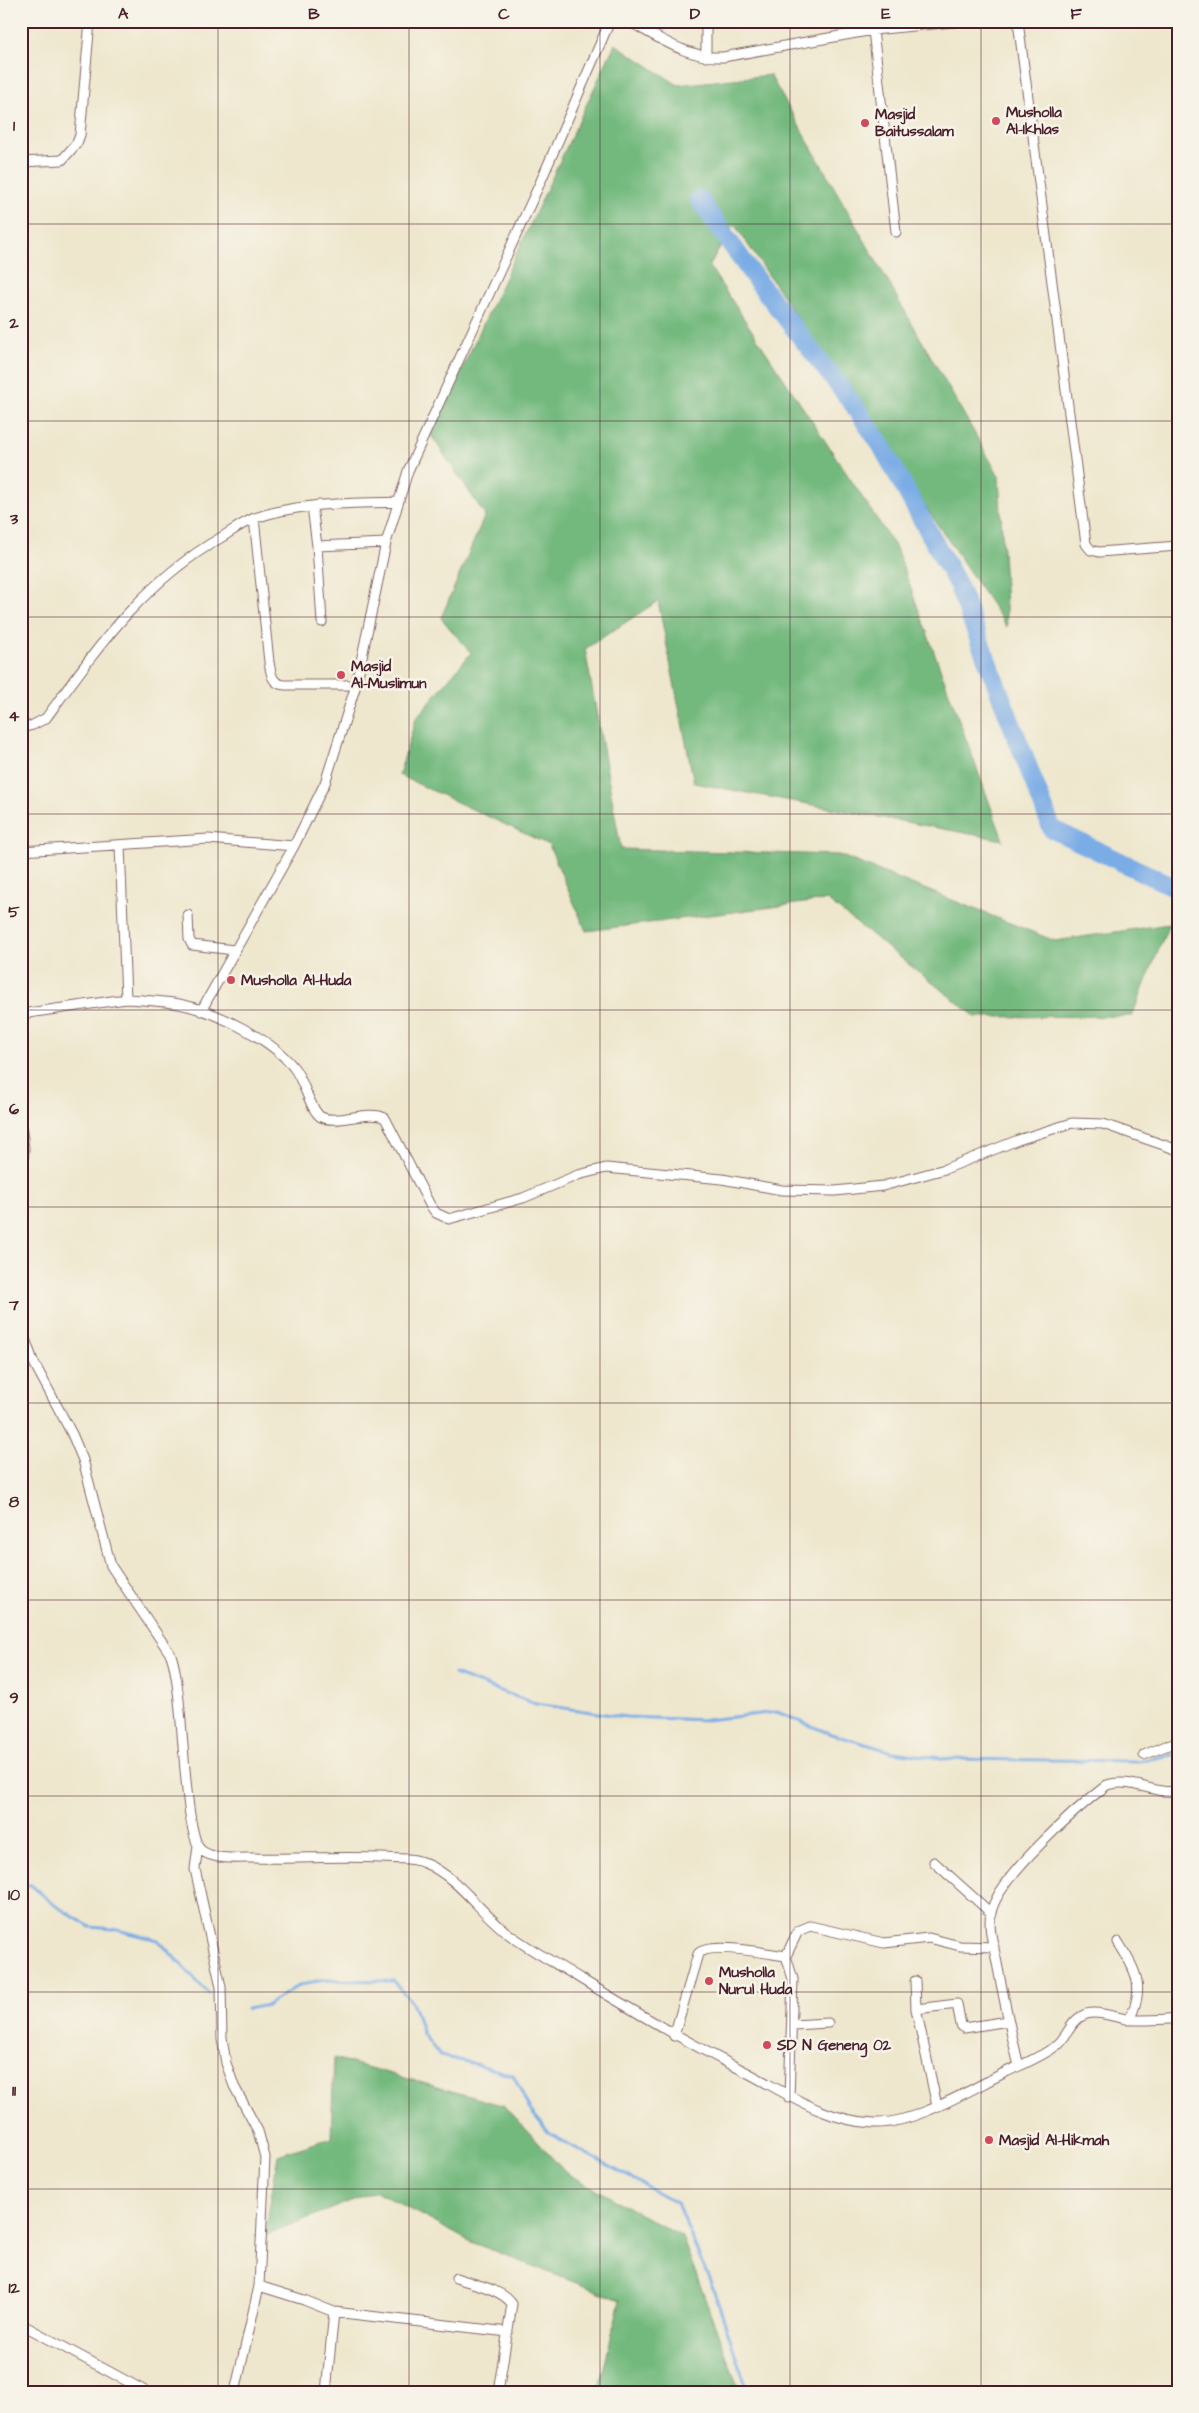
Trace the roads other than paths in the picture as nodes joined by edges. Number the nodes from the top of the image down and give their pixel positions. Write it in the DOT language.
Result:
graph roads {
  1 [pos="90,21"];
  2 [pos="610,21"];
  3 [pos="628,21"];
  4 [pos="706,21"];
  5 [pos="963,21"];
  6 [pos="1018,21"];
  7 [pos="873,30"];
  8 [pos="706,57"];
  9 [pos="21,162"];
  10 [pos="896,232"];
  11 [pos="398,502"];
  12 [pos="312,506"];
  13 [pos="254,518"];
  14 [pos="386,543"];
  15 [pos="317,546"];
  16 [pos="1178,546"];
  17 [pos="322,622"];
  18 [pos="356,684"];
  19 [pos="21,728"];
  20 [pos="120,845"];
  21 [pos="294,846"];
  22 [pos="21,851"];
  23 [pos="188,915"];
  24 [pos="234,950"];
  25 [pos="126,999"];
  26 [pos="201,1011"];
  27 [pos="21,1014"];
  28 [pos="21,1123"];
  29 [pos="1178,1150"];
  30 [pos="21,1192"];
  31 [pos="21,1328"];
  32 [pos="1178,1741"];
  33 [pos="1144,1755"];
  34 [pos="1178,1791"];
  35 [pos="198,1846"];
  36 [pos="934,1862"];
  37 [pos="991,1913"];
  38 [pos="1118,1942"];
  39 [pos="994,1947"];
  40 [pos="786,1956"];
  41 [pos="915,1982"];
  42 [pos="916,2009"];
  43 [pos="1178,2018"];
  44 [pos="1129,2020"];
  45 [pos="1008,2021"];
  46 [pos="793,2024"];
  47 [pos="828,2024"];
  48 [pos="674,2036"];
  49 [pos="1019,2066"];
  50 [pos="789,2098"];
  51 [pos="937,2106"];
  52 [pos="456,2278"];
  53 [pos="259,2286"];
  54 [pos="334,2312"];
  55 [pos="21,2324"];
  56 [pos="508,2332"];
  57 [pos="147,2392"];
  58 [pos="235,2392"];
  59 [pos="326,2392"];
  60 [pos="498,2392"];
  1 -- 9 [label="street"];
  2 -- 11 [label="street"];
  3 -- 8 [label="street"];
  4 -- 8 [label="street"];
  5 -- 7 [label="street"];
  6 -- 16 [label="street"];
  7 -- 8 [label="street"];
  7 -- 10 [label="street"];
  11 -- 12 [label="street"];
  11 -- 14 [label="street"];
  12 -- 13 [label="street"];
  12 -- 15 [label="street"];
  13 -- 18 [label="street"];
  13 -- 19 [label="street"];
  14 -- 15 [label="street"];
  14 -- 18 [label="street"];
  15 -- 17 [label="street"];
  18 -- 21 [label="street"];
  20 -- 21 [label="street"];
  20 -- 22 [label="street"];
  20 -- 25 [label="street"];
  21 -- 24 [label="street"];
  23 -- 24 [label="street"];
  24 -- 26 [label="street"];
  25 -- 26 [label="street"];
  25 -- 27 [label="street"];
  26 -- 29 [label="street"];
  28 -- 30 [label="street"];
  31 -- 35 [label="street"];
  32 -- 33 [label="street"];
  34 -- 37 [label="street"];
  35 -- 48 [label="street"];
  35 -- 53 [label="street"];
  36 -- 37 [label="street"];
  37 -- 39 [label="street"];
  38 -- 44 [label="street"];
  39 -- 40 [label="street"];
  39 -- 45 [label="street"];
  40 -- 46 [label="street"];
  40 -- 48 [label="street"];
  41 -- 42 [label="street"];
  42 -- 45 [label="street"];
  42 -- 51 [label="street"];
  43 -- 44 [label="street"];
  44 -- 49 [label="street"];
  45 -- 49 [label="street"];
  46 -- 47 [label="street"];
  46 -- 50 [label="street"];
  48 -- 50 [label="street"];
  49 -- 51 [label="street"];
  50 -- 51 [label="street"];
  52 -- 56 [label="street"];
  53 -- 54 [label="street"];
  53 -- 58 [label="street"];
  54 -- 56 [label="street"];
  54 -- 59 [label="street"];
  55 -- 57 [label="street"];
  56 -- 60 [label="street"];
}
